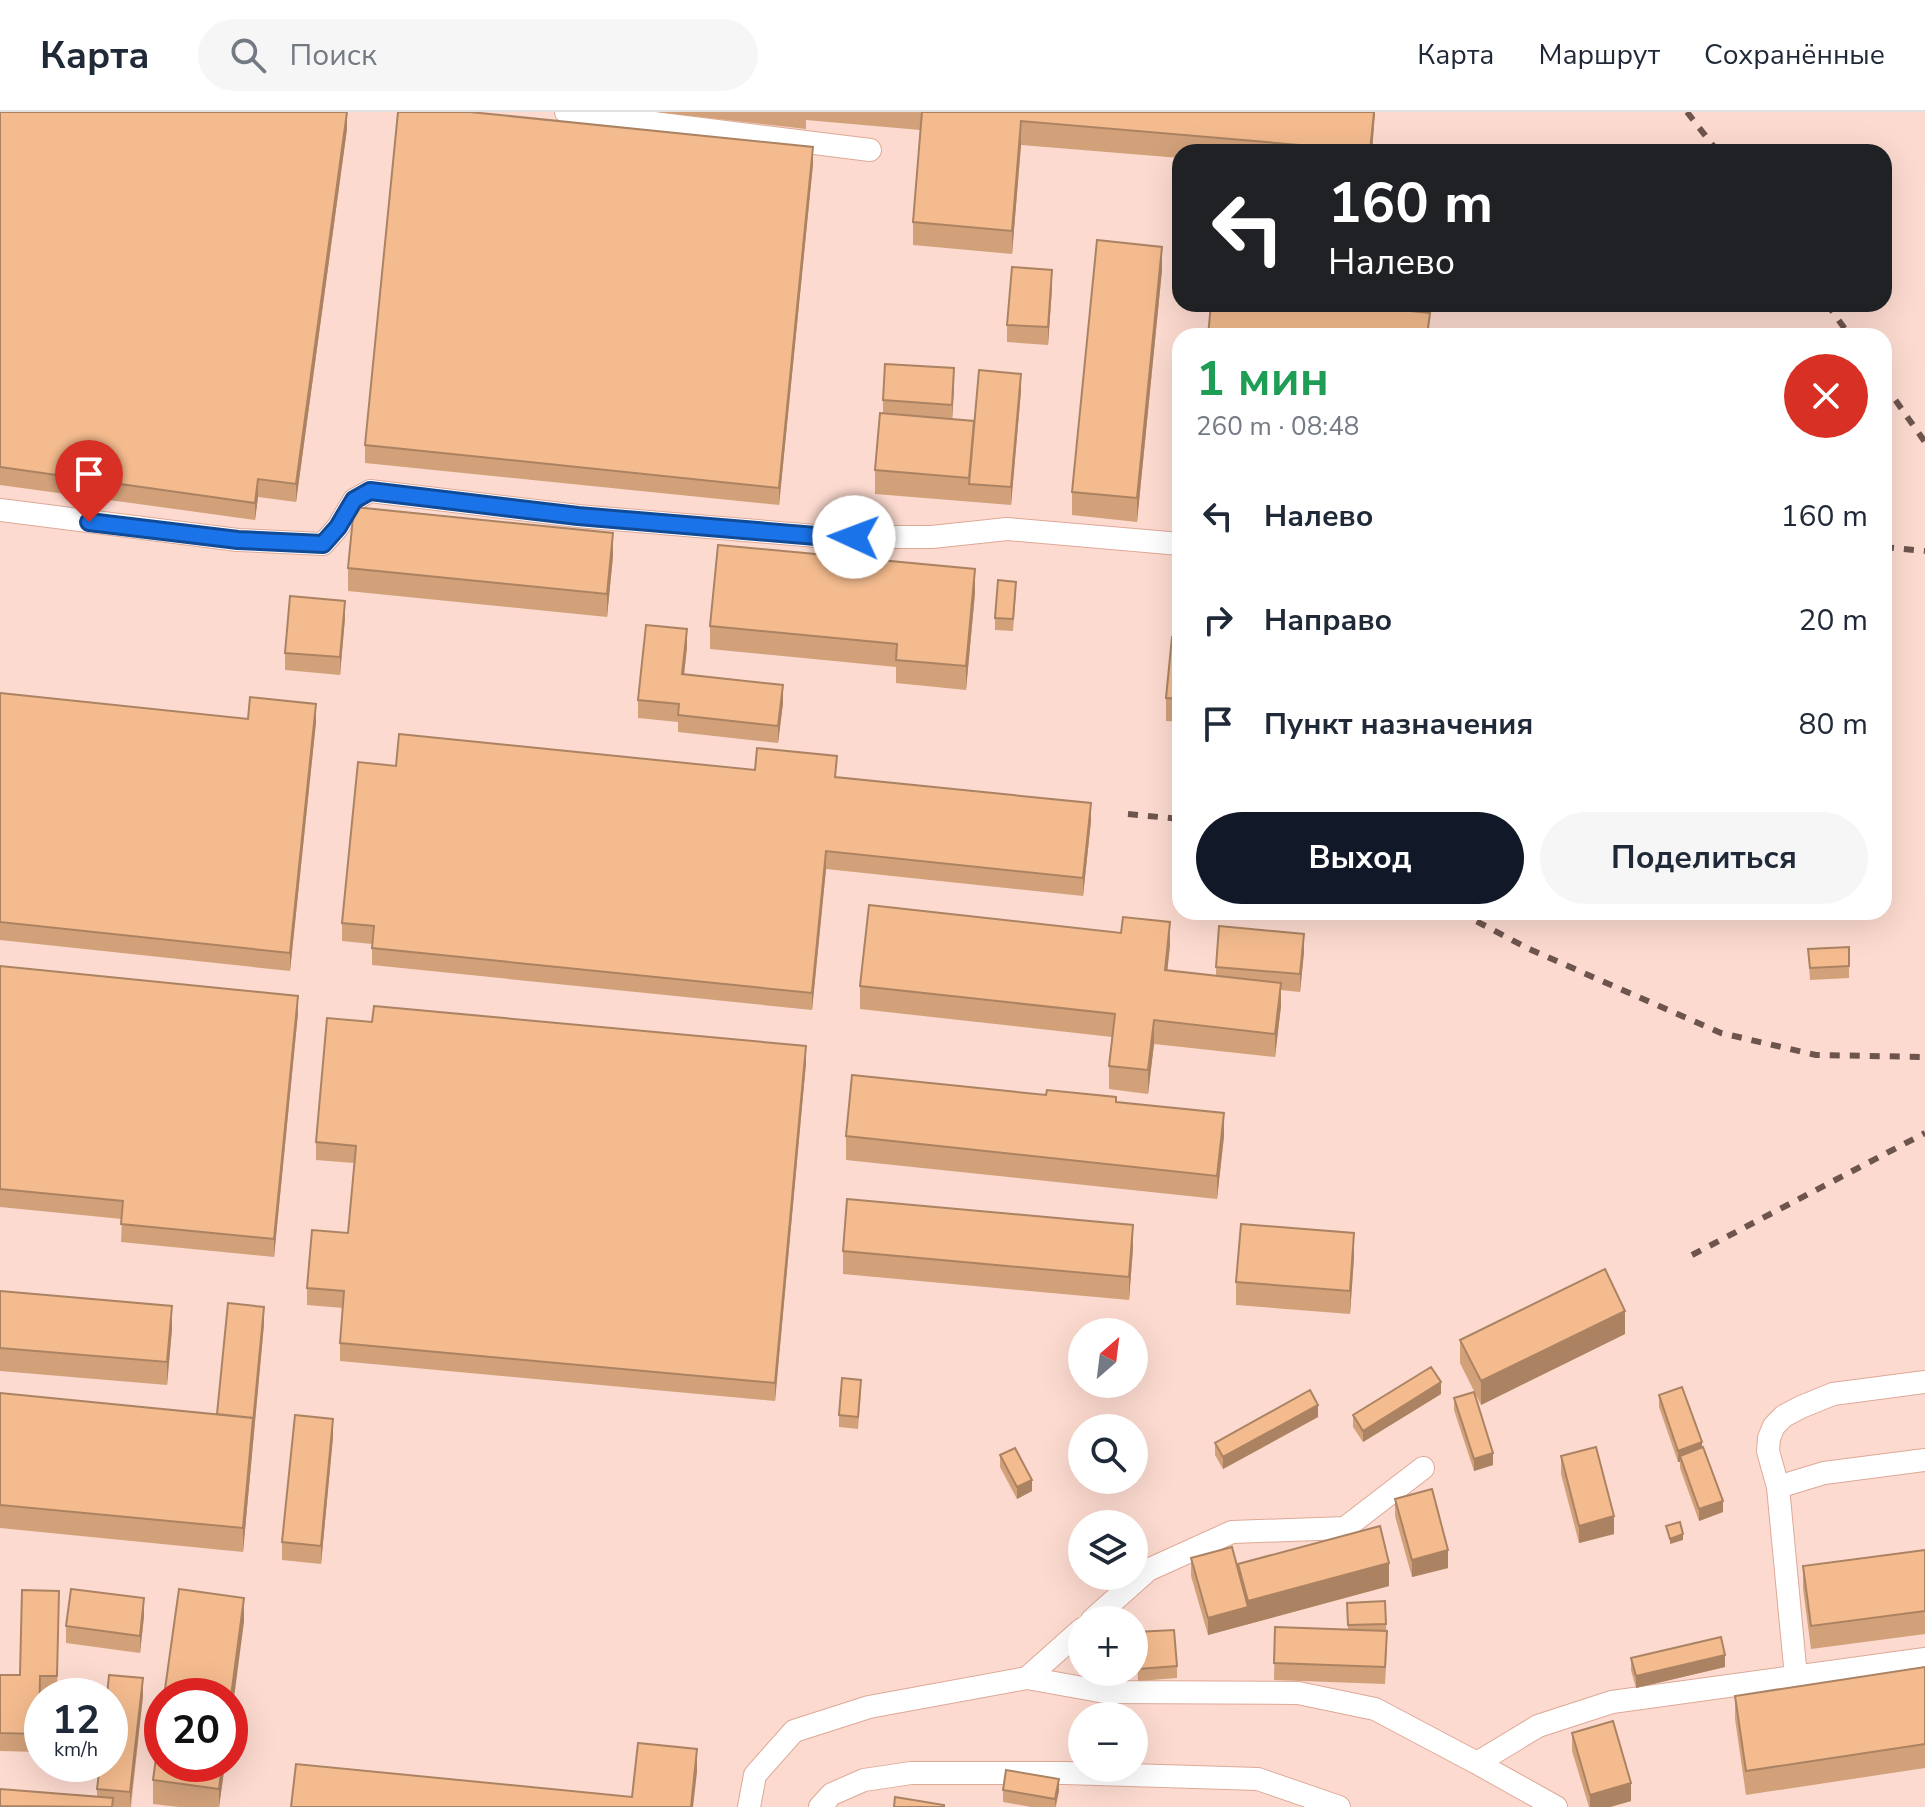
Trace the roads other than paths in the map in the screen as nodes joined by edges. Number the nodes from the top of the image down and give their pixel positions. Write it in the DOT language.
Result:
graph roads {
  1 [pos="566,112"];
  2 [pos="870,150"];
  3 [pos="0,510"];
  4 [pos="1172,543"];
  5 [pos="1925,1382"];
  6 [pos="1925,1460"];
  7 [pos="1423,1468"];
  8 [pos="1778,1487"];
  9 [pos="1108,1606"];
  10 [pos="1068,1641"];
  11 [pos="1925,1659"];
  12 [pos="1796,1677"];
  13 [pos="1027,1678"];
  14 [pos="1477,1763"];
  15 [pos="749,1807"];
  16 [pos="820,1807"];
  17 [pos="1339,1807"];
  18 [pos="1556,1807"];
  1 -- 2 [label="street"];
  3 -- 4 [label="street"];
  5 -- 8 [label="street"];
  6 -- 8 [label="street"];
  7 -- 9 [label="street"];
  8 -- 12 [label="street"];
  10 -- 13 [label="street"];
  11 -- 12 [label="street"];
  12 -- 14 [label="street"];
  13 -- 14 [label="street"];
  13 -- 15 [label="street"];
  14 -- 18 [label="street"];
  16 -- 17 [label="street"];
}
